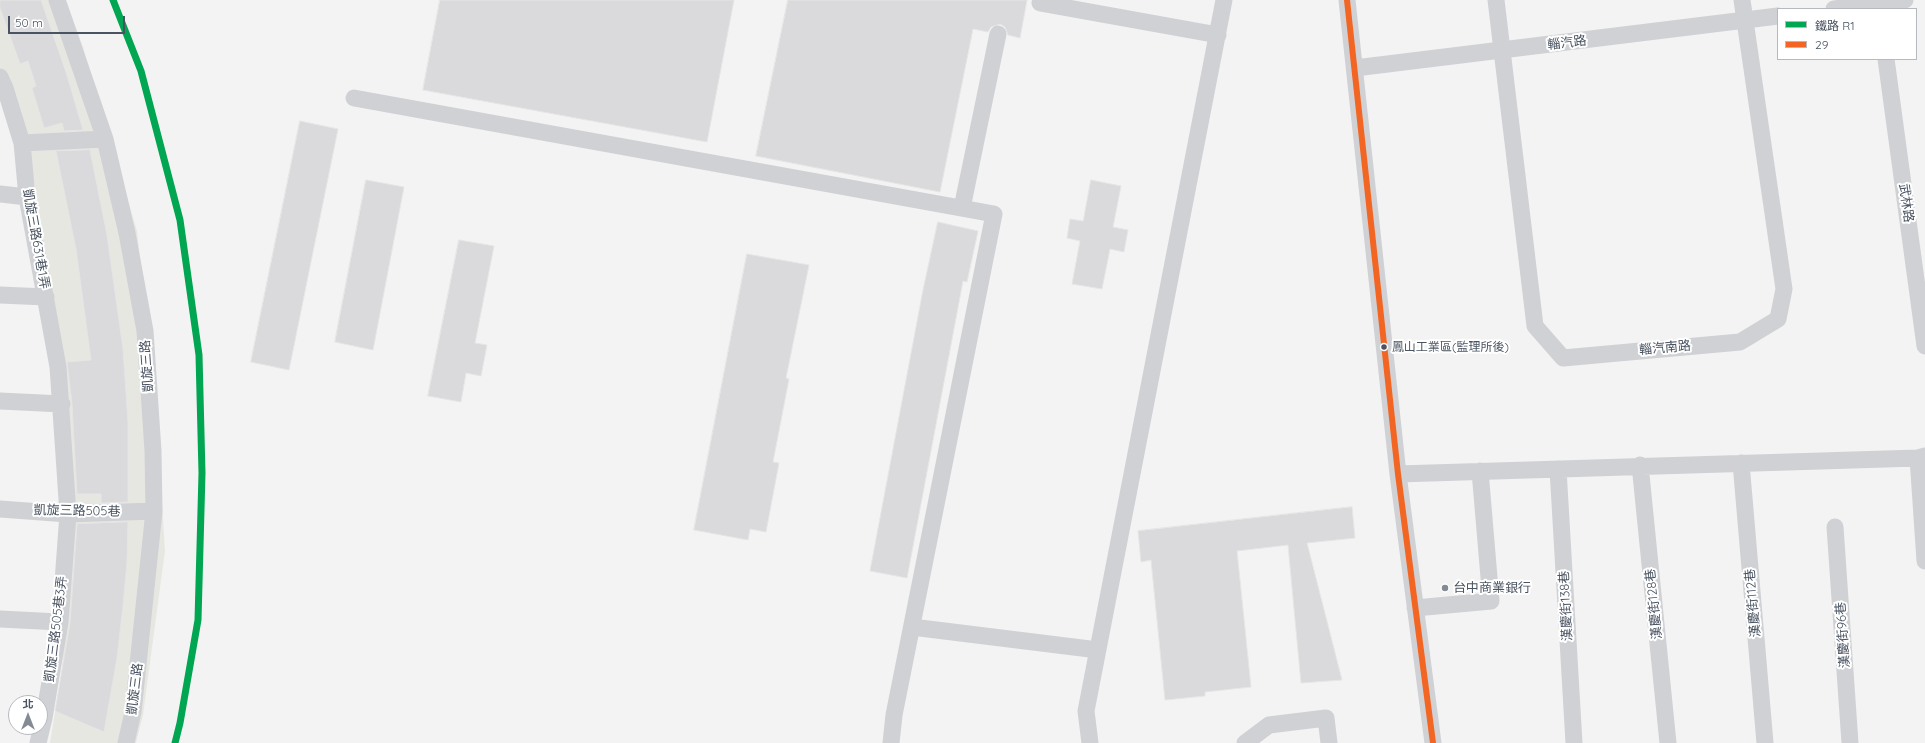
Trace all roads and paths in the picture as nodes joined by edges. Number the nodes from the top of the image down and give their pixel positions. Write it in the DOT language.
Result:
graph roads {
  1 [pos="57,0"];
  2 [pos="1224,0"];
  3 [pos="1347,0"];
  4 [pos="1496,0"];
  5 [pos="1742,0"];
  6 [pos="1905,0"];
  7 [pos="1040,3"];
  8 [pos="1873,4"];
  9 [pos="1842,8"];
  10 [pos="1777,16"];
  11 [pos="1744,20"];
  12 [pos="998,34"];
  13 [pos="1218,35"];
  14 [pos="1502,51"];
  15 [pos="1886,60"];
  16 [pos="1355,68"];
  17 [pos="2,84"];
  18 [pos="354,98"];
  19 [pos="105,138"];
  20 [pos="22,143"];
  21 [pos="0,194"];
  22 [pos="27,196"];
  23 [pos="962,208"];
  24 [pos="0,295"];
  25 [pos="46,297"];
  26 [pos="1925,346"];
  27 [pos="0,401"];
  28 [pos="62,404"];
  29 [pos="1921,457"];
  30 [pos="1741,463"];
  31 [pos="1640,465"];
  32 [pos="1558,469"];
  33 [pos="1480,471"];
  34 [pos="1398,474"];
  35 [pos="0,509"];
  36 [pos="154,511"];
  37 [pos="68,514"];
  38 [pos="1835,527"];
  39 [pos="1925,561"];
  40 [pos="1415,608"];
  41 [pos="0,619"];
  42 [pos="60,622"];
  43 [pos="912,627"];
  44 [pos="1098,650"];
  45 [pos="38,743"];
  46 [pos="126,743"];
  47 [pos="891,743"];
  48 [pos="1090,743"];
  49 [pos="1245,743"];
  50 [pos="1329,743"];
  51 [pos="1433,743"];
  52 [pos="1574,743"];
  53 [pos="1668,743"];
  54 [pos="1765,743"];
  55 [pos="1850,743"];
  1 -- 19 [label="street, 凱旋三路"];
  2 -- 13 [label="street"];
  3 -- 16 [label="street"];
  4 -- 14 [label="street"];
  5 -- 11 [label="street"];
  6 -- 8 [label="street"];
  7 -- 13 [label="street"];
  8 -- 9 [label="street"];
  10 -- 11 [label="street, 輜汽路"];
  11 -- 14 [label="street, 輜汽路"];
  11 -- 14 [label="street, 輜汽南路"];
  12 -- 23 [label="street"];
  13 -- 44 [label="street"];
  14 -- 16 [label="street, 輜汽路"];
  15 -- 26 [label="street, 武林路"];
  16 -- 34 [label="street"];
  17 -- 20 [label="street, 凱旋三路631巷1弄"];
  18 -- 23 [label="street"];
  19 -- 20 [label="street"];
  19 -- 36 [label="street, 凱旋三路"];
  20 -- 22 [label="street, 凱旋三路631巷1弄"];
  21 -- 22 [label="street"];
  22 -- 25 [label="street, 凱旋三路631巷1弄"];
  23 -- 43 [label="street"];
  24 -- 25 [label="street"];
  25 -- 28 [label="street, 凱旋三路631巷1弄"];
  27 -- 28 [label="street"];
  28 -- 37 [label="street, 凱旋三路631巷1弄"];
  29 -- 30 [label="street"];
  29 -- 39 [label="street"];
  30 -- 31 [label="street"];
  30 -- 54 [label="street, 漢慶街112巷"];
  31 -- 32 [label="street"];
  31 -- 53 [label="street, 漢慶街128巷"];
  32 -- 33 [label="street"];
  32 -- 52 [label="street, 漢慶街138巷"];
  33 -- 34 [label="street"];
  33 -- 40 [label="street"];
  34 -- 40 [label="street"];
  35 -- 37 [label="street, 凱旋三路505巷"];
  36 -- 37 [label="street, 凱旋三路505巷"];
  36 -- 46 [label="street, 凱旋三路"];
  37 -- 42 [label="street, 凱旋三路505巷3弄"];
  38 -- 55 [label="street, 漢慶街96巷"];
  40 -- 51 [label="street"];
  41 -- 42 [label="street"];
  42 -- 45 [label="street, 凱旋三路505巷3弄"];
  43 -- 44 [label="street"];
  43 -- 47 [label="street"];
  44 -- 48 [label="street"];
  49 -- 50 [label="street"];
}
